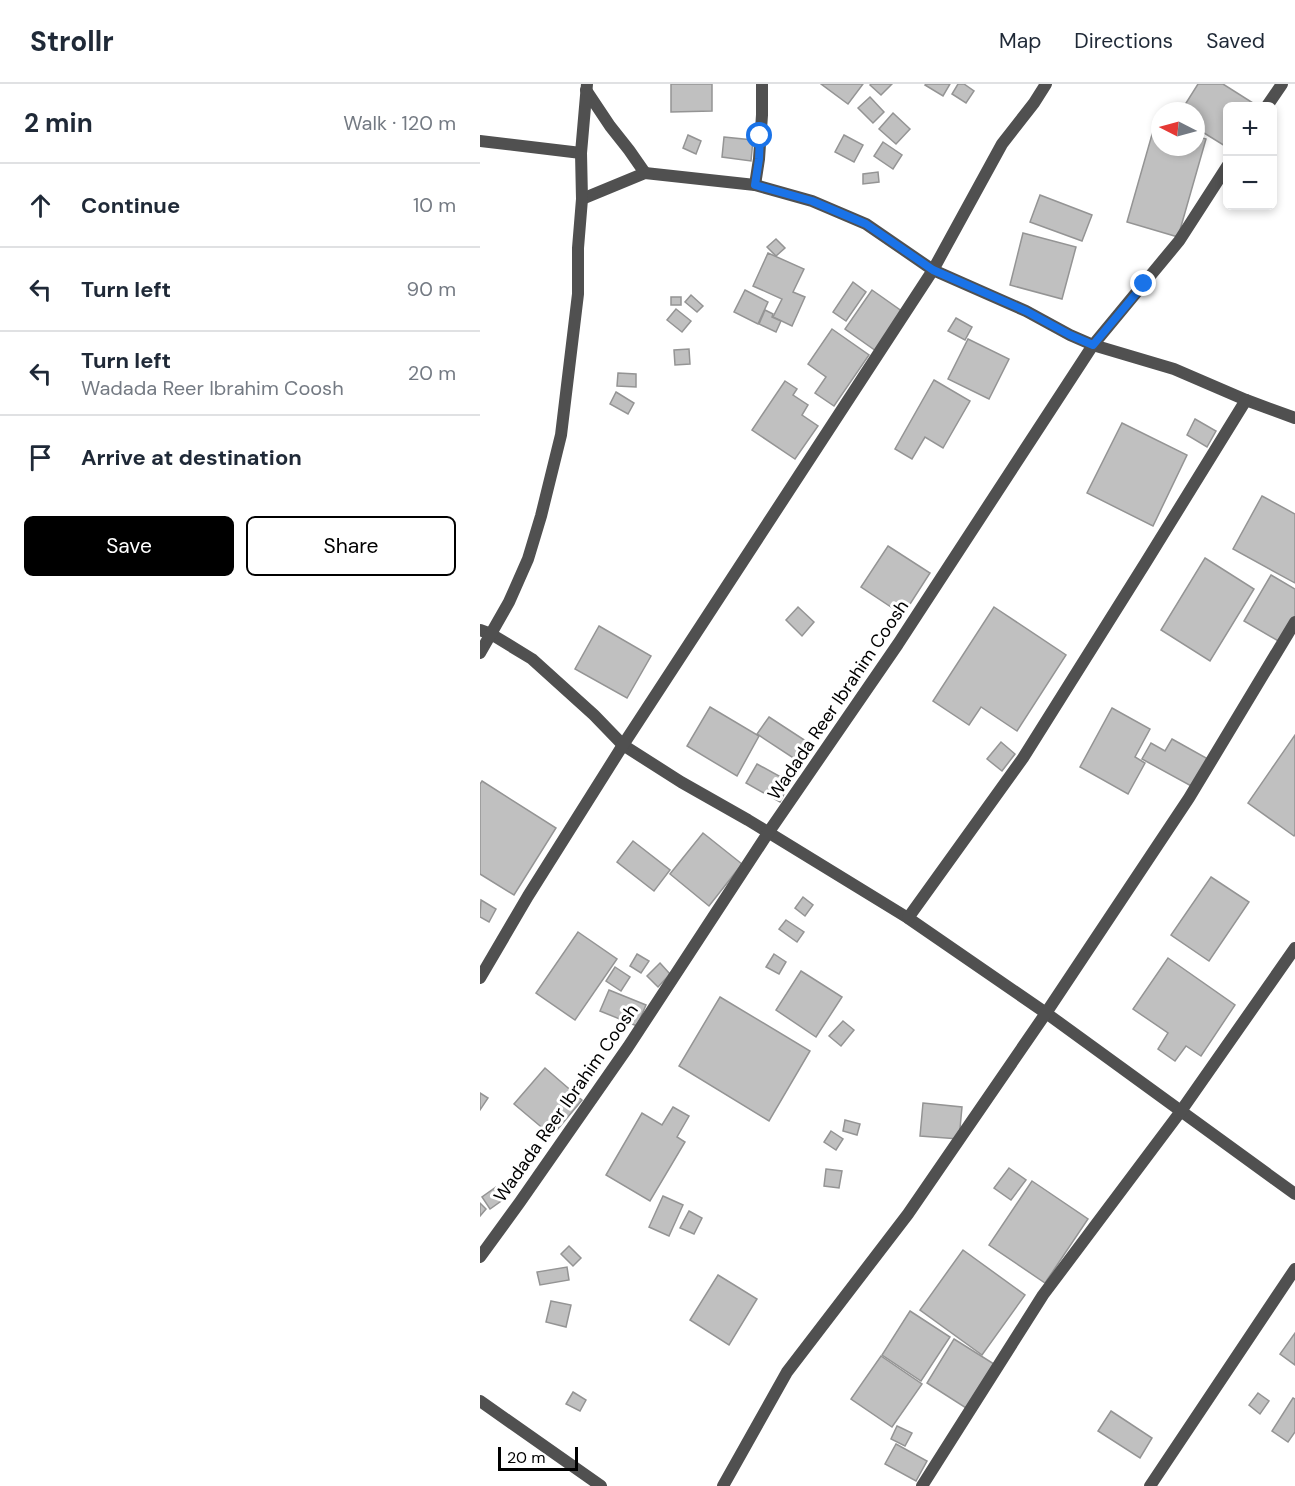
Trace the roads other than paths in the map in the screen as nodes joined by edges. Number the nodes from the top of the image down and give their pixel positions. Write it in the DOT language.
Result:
graph roads {
  1 [pos="762,84"];
  2 [pos="1046,84"];
  3 [pos="1282,84"];
  4 [pos="587,87"];
  5 [pos="1270,102"];
  6 [pos="480,141"];
  7 [pos="581,153"];
  8 [pos="1223,171"];
  9 [pos="645,173"];
  10 [pos="755,185"];
  11 [pos="582,199"];
  12 [pos="933,270"];
  13 [pos="1093,345"];
  14 [pos="1246,400"];
  15 [pos="1295,418"];
  16 [pos="1295,622"];
  17 [pos="485,632"];
  18 [pos="480,653"];
  19 [pos="623,745"];
  20 [pos="768,833"];
  21 [pos="908,918"];
  22 [pos="1295,948"];
  23 [pos="480,978"];
  24 [pos="1046,1013"];
  25 [pos="1181,1110"];
  26 [pos="1295,1194"];
  27 [pos="480,1257"];
  28 [pos="1295,1269"];
  29 [pos="480,1401"];
  30 [pos="602,1486"];
  31 [pos="723,1486"];
  32 [pos="922,1486"];
  33 [pos="1150,1486"];
  1 -- 10 [label="street"];
  2 -- 12 [label="street"];
  3 -- 5 [label="street"];
  4 -- 7 [label="street"];
  4 -- 9 [label="street"];
  6 -- 7 [label="street"];
  7 -- 11 [label="street"];
  8 -- 13 [label="street, Wadada Reer Ibrahim Coosh"];
  9 -- 10 [label="street"];
  9 -- 11 [label="street"];
  10 -- 12 [label="street"];
  11 -- 17 [label="street"];
  12 -- 13 [label="street"];
  12 -- 19 [label="street"];
  13 -- 14 [label="street"];
  13 -- 20 [label="street, Wadada Reer Ibrahim Coosh"];
  14 -- 15 [label="street"];
  14 -- 21 [label="street"];
  16 -- 24 [label="street"];
  17 -- 18 [label="street"];
  17 -- 19 [label="street"];
  19 -- 20 [label="street"];
  19 -- 23 [label="street"];
  20 -- 21 [label="street"];
  20 -- 27 [label="street, Wadada Reer Ibrahim Coosh"];
  21 -- 24 [label="street"];
  22 -- 25 [label="street"];
  24 -- 25 [label="street"];
  24 -- 31 [label="street"];
  25 -- 26 [label="street"];
  25 -- 32 [label="street"];
  28 -- 33 [label="street"];
  29 -- 30 [label="street"];
}
